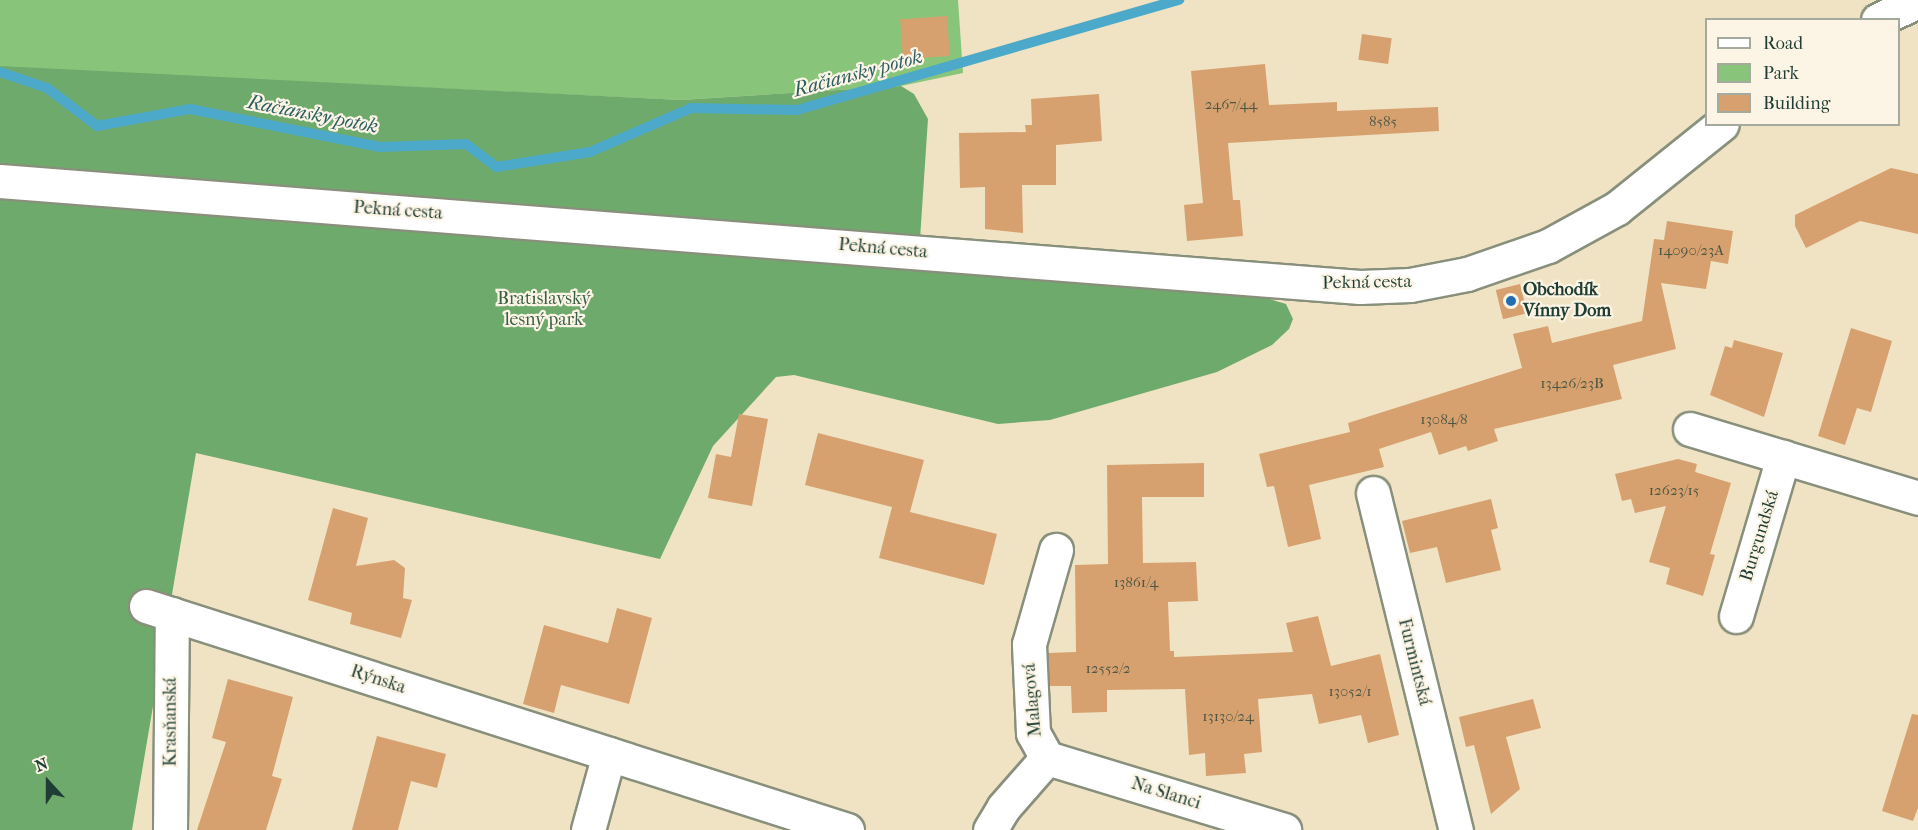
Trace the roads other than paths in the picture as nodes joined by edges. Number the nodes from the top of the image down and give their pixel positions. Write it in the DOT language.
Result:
graph roads {
  1 [pos="1918,1"];
  2 [pos="1882,18"];
  3 [pos="1720,126"];
  4 [pos="0,181"];
  5 [pos="1690,429"];
  6 [pos="1783,457"];
  7 [pos="1373,494"];
  8 [pos="1918,498"];
  9 [pos="1056,550"];
  10 [pos="159,610"];
  11 [pos="1736,616"];
  12 [pos="609,754"];
  13 [pos="1047,758"];
  14 [pos="170,830"];
  15 [pos="588,830"];
  16 [pos="847,830"];
  17 [pos="990,830"];
  18 [pos="1284,830"];
  19 [pos="1456,830"];
  1 -- 2 [label="street"];
  3 -- 4 [label="street, Pekná cesta"];
  5 -- 6 [label="street"];
  6 -- 8 [label="street"];
  6 -- 11 [label="street, Burgundská"];
  7 -- 19 [label="street, Furmintská"];
  9 -- 13 [label="street, Malagová"];
  10 -- 12 [label="street, Rýnska"];
  10 -- 14 [label="street, Krasňanská"];
  12 -- 15 [label="street"];
  12 -- 16 [label="street, Rýnska"];
  13 -- 17 [label="street, Malagová"];
  13 -- 18 [label="street, Na Slanci"];
}
